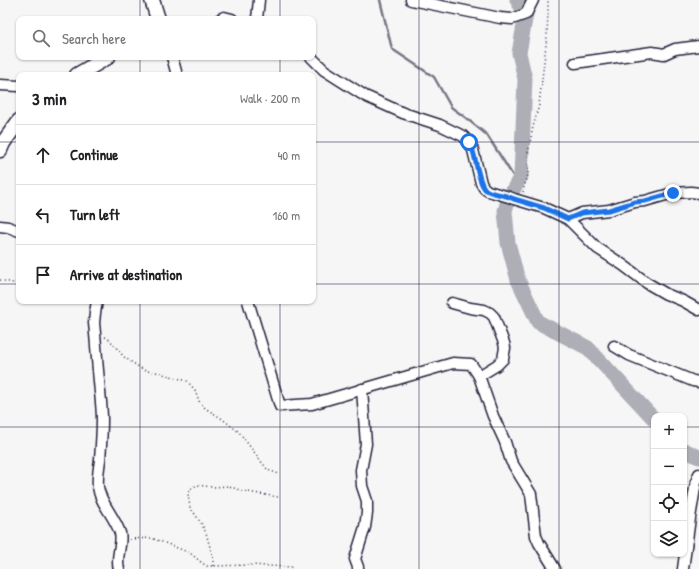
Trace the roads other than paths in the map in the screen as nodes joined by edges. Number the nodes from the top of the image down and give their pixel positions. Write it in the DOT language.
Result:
graph roads {
  1 [pos="152,0"];
  2 [pos="259,0"];
  3 [pos="411,0"];
  4 [pos="533,0"];
  5 [pos="431,2"];
  6 [pos="157,16"];
  7 [pos="257,16"];
  8 [pos="699,46"];
  9 [pos="103,60"];
  10 [pos="173,60"];
  11 [pos="314,60"];
  12 [pos="575,63"];
  13 [pos="82,72"];
  14 [pos="176,72"];
  15 [pos="0,85"];
  16 [pos="16,86"];
  17 [pos="16,125"];
  18 [pos="0,150"];
  19 [pos="699,193"];
  20 [pos="568,219"];
  21 [pos="0,226"];
  22 [pos="16,229"];
  23 [pos="452,303"];
  24 [pos="96,304"];
  25 [pos="249,304"];
  26 [pos="699,310"];
  27 [pos="614,346"];
  28 [pos="479,376"];
  29 [pos="699,382"];
  30 [pos="362,389"];
  31 [pos="699,474"];
  32 [pos="119,569"];
  33 [pos="358,569"];
  34 [pos="555,569"];
  35 [pos="683,569"];
  1 -- 6 [label="street"];
  2 -- 7 [label="street"];
  3 -- 5 [label="street"];
  4 -- 5 [label="street"];
  8 -- 12 [label="street"];
  9 -- 13 [label="street"];
  10 -- 14 [label="street"];
  11 -- 20 [label="street"];
  15 -- 16 [label="street"];
  17 -- 18 [label="street"];
  19 -- 20 [label="street"];
  20 -- 26 [label="street"];
  21 -- 22 [label="street"];
  23 -- 28 [label="street"];
  24 -- 32 [label="street"];
  25 -- 30 [label="street"];
  27 -- 29 [label="street"];
  28 -- 30 [label="street"];
  28 -- 34 [label="street"];
  30 -- 33 [label="street"];
  31 -- 35 [label="street"];
}
